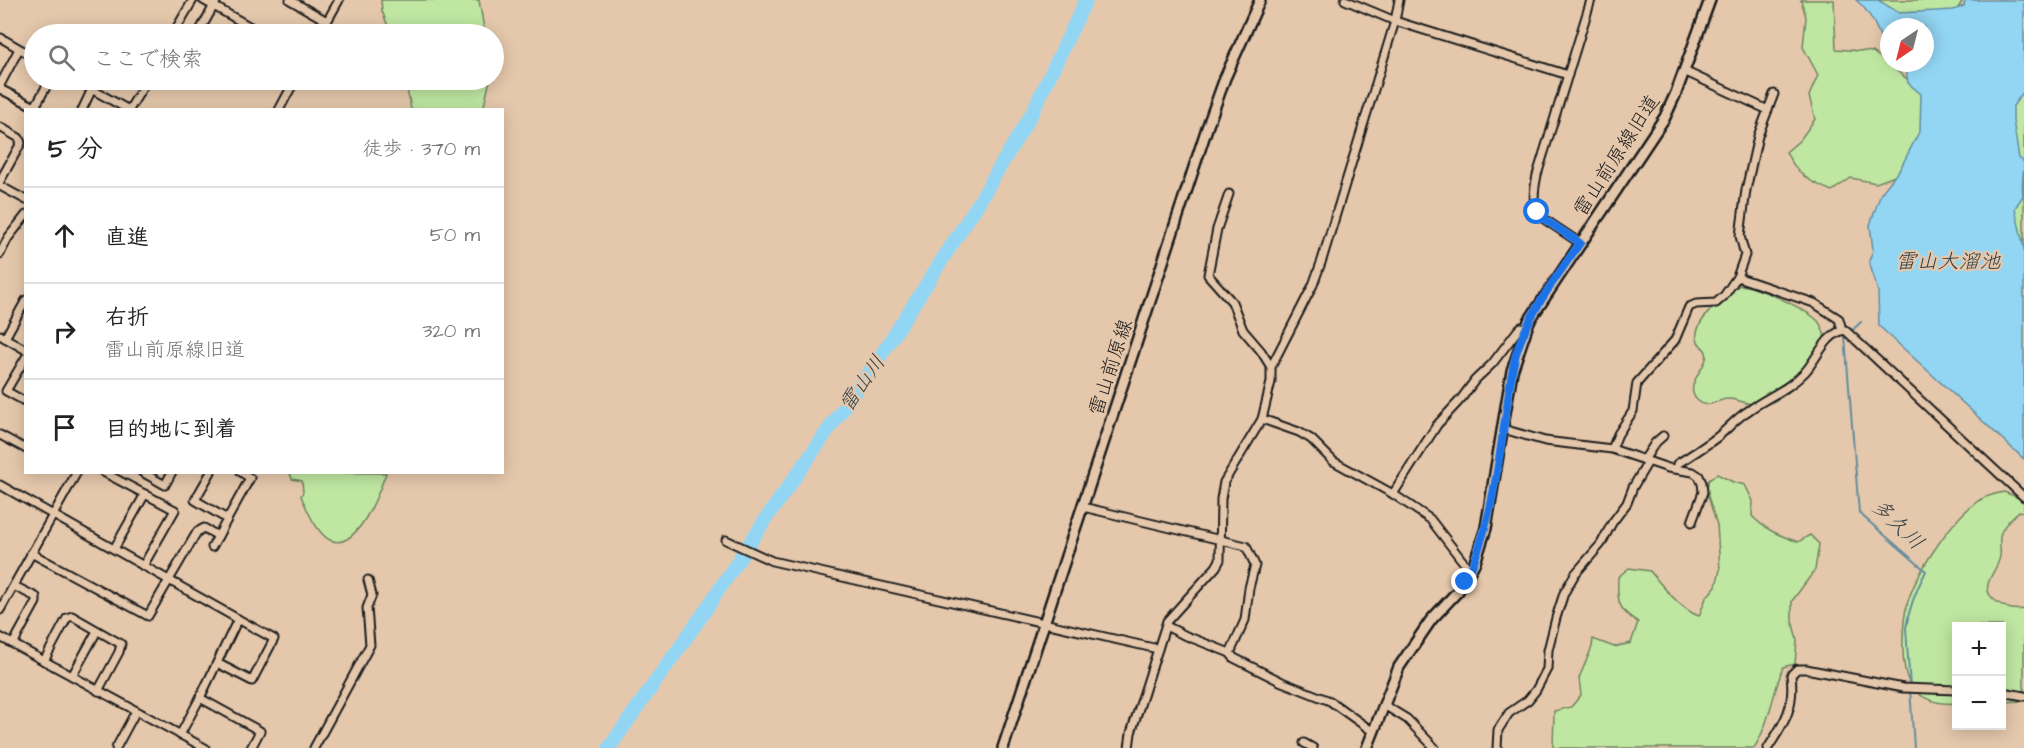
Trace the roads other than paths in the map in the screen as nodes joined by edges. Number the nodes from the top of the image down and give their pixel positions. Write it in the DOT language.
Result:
graph roads {
  1 [pos="193,0"];
  2 [pos="202,0"];
  3 [pos="290,0"];
  4 [pos="339,0"];
  5 [pos="1260,0"];
  6 [pos="1345,0"];
  7 [pos="1399,0"];
  8 [pos="1591,0"];
  9 [pos="1710,0"];
  10 [pos="215,3"];
  11 [pos="327,21"];
  12 [pos="1395,21"];
  13 [pos="179,24"];
  14 [pos="203,24"];
  15 [pos="248,24"];
  16 [pos="325,24"];
  17 [pos="1,38"];
  18 [pos="19,49"];
  19 [pos="24,52"];
  20 [pos="1684,71"];
  21 [pos="1568,75"];
  22 [pos="0,86"];
  23 [pos="44,90"];
  24 [pos="91,90"];
  25 [pos="94,90"];
  26 [pos="141,90"];
  27 [pos="290,90"];
  28 [pos="1774,94"];
  29 [pos="82,108"];
  30 [pos="125,108"];
  31 [pos="130,108"];
  32 [pos="280,108"];
  33 [pos="1768,110"];
  34 [pos="0,127"];
  35 [pos="0,181"];
  36 [pos="0,186"];
  37 [pos="1228,194"];
  38 [pos="24,199"];
  39 [pos="24,217"];
  40 [pos="0,233"];
  41 [pos="8,238"];
  42 [pos="1580,243"];
  43 [pos="0,254"];
  44 [pos="1737,277"];
  45 [pos="24,303"];
  46 [pos="1525,329"];
  47 [pos="1846,332"];
  48 [pos="2,336"];
  49 [pos="24,348"];
  50 [pos="24,360"];
  51 [pos="1271,367"];
  52 [pos="24,401"];
  53 [pos="1262,419"];
  54 [pos="1503,429"];
  55 [pos="0,435"];
  56 [pos="1662,436"];
  57 [pos="24,448"];
  58 [pos="1612,449"];
  59 [pos="1646,461"];
  60 [pos="1677,468"];
  61 [pos="107,474"];
  62 [pos="146,474"];
  63 [pos="171,474"];
  64 [pos="211,474"];
  65 [pos="245,474"];
  66 [pos="75,475"];
  67 [pos="0,485"];
  68 [pos="145,494"];
  69 [pos="1393,494"];
  70 [pos="2024,497"];
  71 [pos="1083,507"];
  72 [pos="53,514"];
  73 [pos="227,519"];
  74 [pos="1692,522"];
  75 [pos="218,536"];
  76 [pos="726,540"];
  77 [pos="1221,540"];
  78 [pos="212,547"];
  79 [pos="114,549"];
  80 [pos="31,553"];
  81 [pos="143,566"];
  82 [pos="1471,570"];
  83 [pos="368,580"];
  84 [pos="169,581"];
  85 [pos="14,586"];
  86 [pos="0,610"];
  87 [pos="238,619"];
  88 [pos="1045,622"];
  89 [pos="1166,626"];
  90 [pos="97,630"];
  91 [pos="0,637"];
  92 [pos="13,644"];
  93 [pos="1158,649"];
  94 [pos="1230,653"];
  95 [pos="44,661"];
  96 [pos="217,663"];
  97 [pos="72,676"];
  98 [pos="1952,690"];
  99 [pos="98,691"];
  100 [pos="2006,693"];
  101 [pos="2024,696"];
  102 [pos="200,698"];
  103 [pos="1384,705"];
  104 [pos="136,711"];
  105 [pos="1372,731"];
  106 [pos="180,735"];
  107 [pos="1304,743"];
  108 [pos="200,747"];
  109 [pos="116,748"];
  110 [pos="251,748"];
  111 [pos="314,748"];
  112 [pos="1004,748"];
  113 [pos="1129,748"];
  114 [pos="1313,748"];
  115 [pos="1367,748"];
  116 [pos="1435,748"];
  117 [pos="1497,748"];
  118 [pos="1768,748"];
  1 -- 13 [label="street"];
  2 -- 10 [label="street"];
  3 -- 11 [label="street"];
  4 -- 11 [label="street"];
  5 -- 71 [label="street, 雷山前原線"];
  6 -- 12 [label="street"];
  7 -- 12 [label="street"];
  8 -- 21 [label="street"];
  9 -- 20 [label="street, 雷山前原線旧道"];
  10 -- 14 [label="street"];
  10 -- 15 [label="street"];
  11 -- 16 [label="street"];
  12 -- 21 [label="street"];
  12 -- 51 [label="street"];
  17 -- 18 [label="street"];
  18 -- 19 [label="street"];
  18 -- 22 [label="street"];
  20 -- 33 [label="street"];
  20 -- 42 [label="street, 雷山前原線旧道"];
  21 -- 42 [label="street"];
  22 -- 23 [label="street"];
  24 -- 29 [label="street"];
  25 -- 30 [label="street"];
  26 -- 31 [label="street"];
  27 -- 32 [label="street"];
  28 -- 33 [label="street"];
  33 -- 44 [label="street"];
  34 -- 35 [label="street"];
  36 -- 38 [label="street"];
  37 -- 51 [label="street"];
  39 -- 41 [label="street"];
  40 -- 41 [label="street"];
  41 -- 43 [label="street"];
  42 -- 46 [label="street, 雷山前原線旧道"];
  44 -- 47 [label="street"];
  44 -- 58 [label="street"];
  45 -- 48 [label="street"];
  46 -- 54 [label="street, 雷山前原線旧道"];
  46 -- 69 [label="street"];
  47 -- 60 [label="street"];
  47 -- 70 [label="street"];
  48 -- 49 [label="street"];
  50 -- 52 [label="street"];
  51 -- 53 [label="street"];
  53 -- 69 [label="street"];
  53 -- 77 [label="street"];
  54 -- 58 [label="street"];
  54 -- 82 [label="street, 雷山前原線旧道"];
  55 -- 57 [label="street"];
  56 -- 59 [label="street"];
  58 -- 59 [label="street"];
  59 -- 60 [label="street"];
  59 -- 117 [label="street"];
  60 -- 74 [label="street"];
  61 -- 68 [label="street"];
  62 -- 63 [label="street"];
  64 -- 73 [label="street"];
  65 -- 73 [label="street"];
  66 -- 72 [label="street"];
  67 -- 72 [label="street"];
  68 -- 79 [label="street"];
  68 -- 81 [label="street"];
  69 -- 82 [label="street"];
  71 -- 77 [label="street"];
  71 -- 88 [label="street, 雷山前原線"];
  72 -- 79 [label="street"];
  72 -- 80 [label="street"];
  73 -- 75 [label="street"];
  75 -- 78 [label="street"];
  75 -- 84 [label="street"];
  76 -- 88 [label="street"];
  77 -- 89 [label="street"];
  77 -- 94 [label="street"];
  79 -- 81 [label="street"];
  80 -- 84 [label="street"];
  80 -- 85 [label="street"];
  81 -- 84 [label="street"];
  82 -- 103 [label="street, 雷山前原線旧道"];
  83 -- 111 [label="street"];
  84 -- 87 [label="street"];
  85 -- 86 [label="street"];
  85 -- 92 [label="street"];
  87 -- 96 [label="street"];
  87 -- 96 [label="street"];
  88 -- 93 [label="street"];
  88 -- 112 [label="street, 雷山前原線"];
  89 -- 93 [label="street"];
  89 -- 94 [label="street"];
  90 -- 95 [label="street"];
  90 -- 97 [label="street"];
  90 -- 99 [label="street"];
  91 -- 92 [label="street"];
  92 -- 95 [label="street"];
  93 -- 113 [label="street"];
  94 -- 105 [label="street"];
  95 -- 97 [label="street"];
  96 -- 102 [label="street"];
  97 -- 99 [label="street"];
  98 -- 118 [label="street"];
  99 -- 104 [label="street"];
  100 -- 101 [label="street"];
  102 -- 106 [label="street"];
  102 -- 110 [label="street"];
  103 -- 105 [label="street, 雷山前原線旧道"];
  103 -- 116 [label="street"];
  104 -- 106 [label="street"];
  104 -- 109 [label="street"];
  105 -- 115 [label="street, 雷山前原線旧道"];
  106 -- 108 [label="street"];
  107 -- 114 [label="street"];
}
